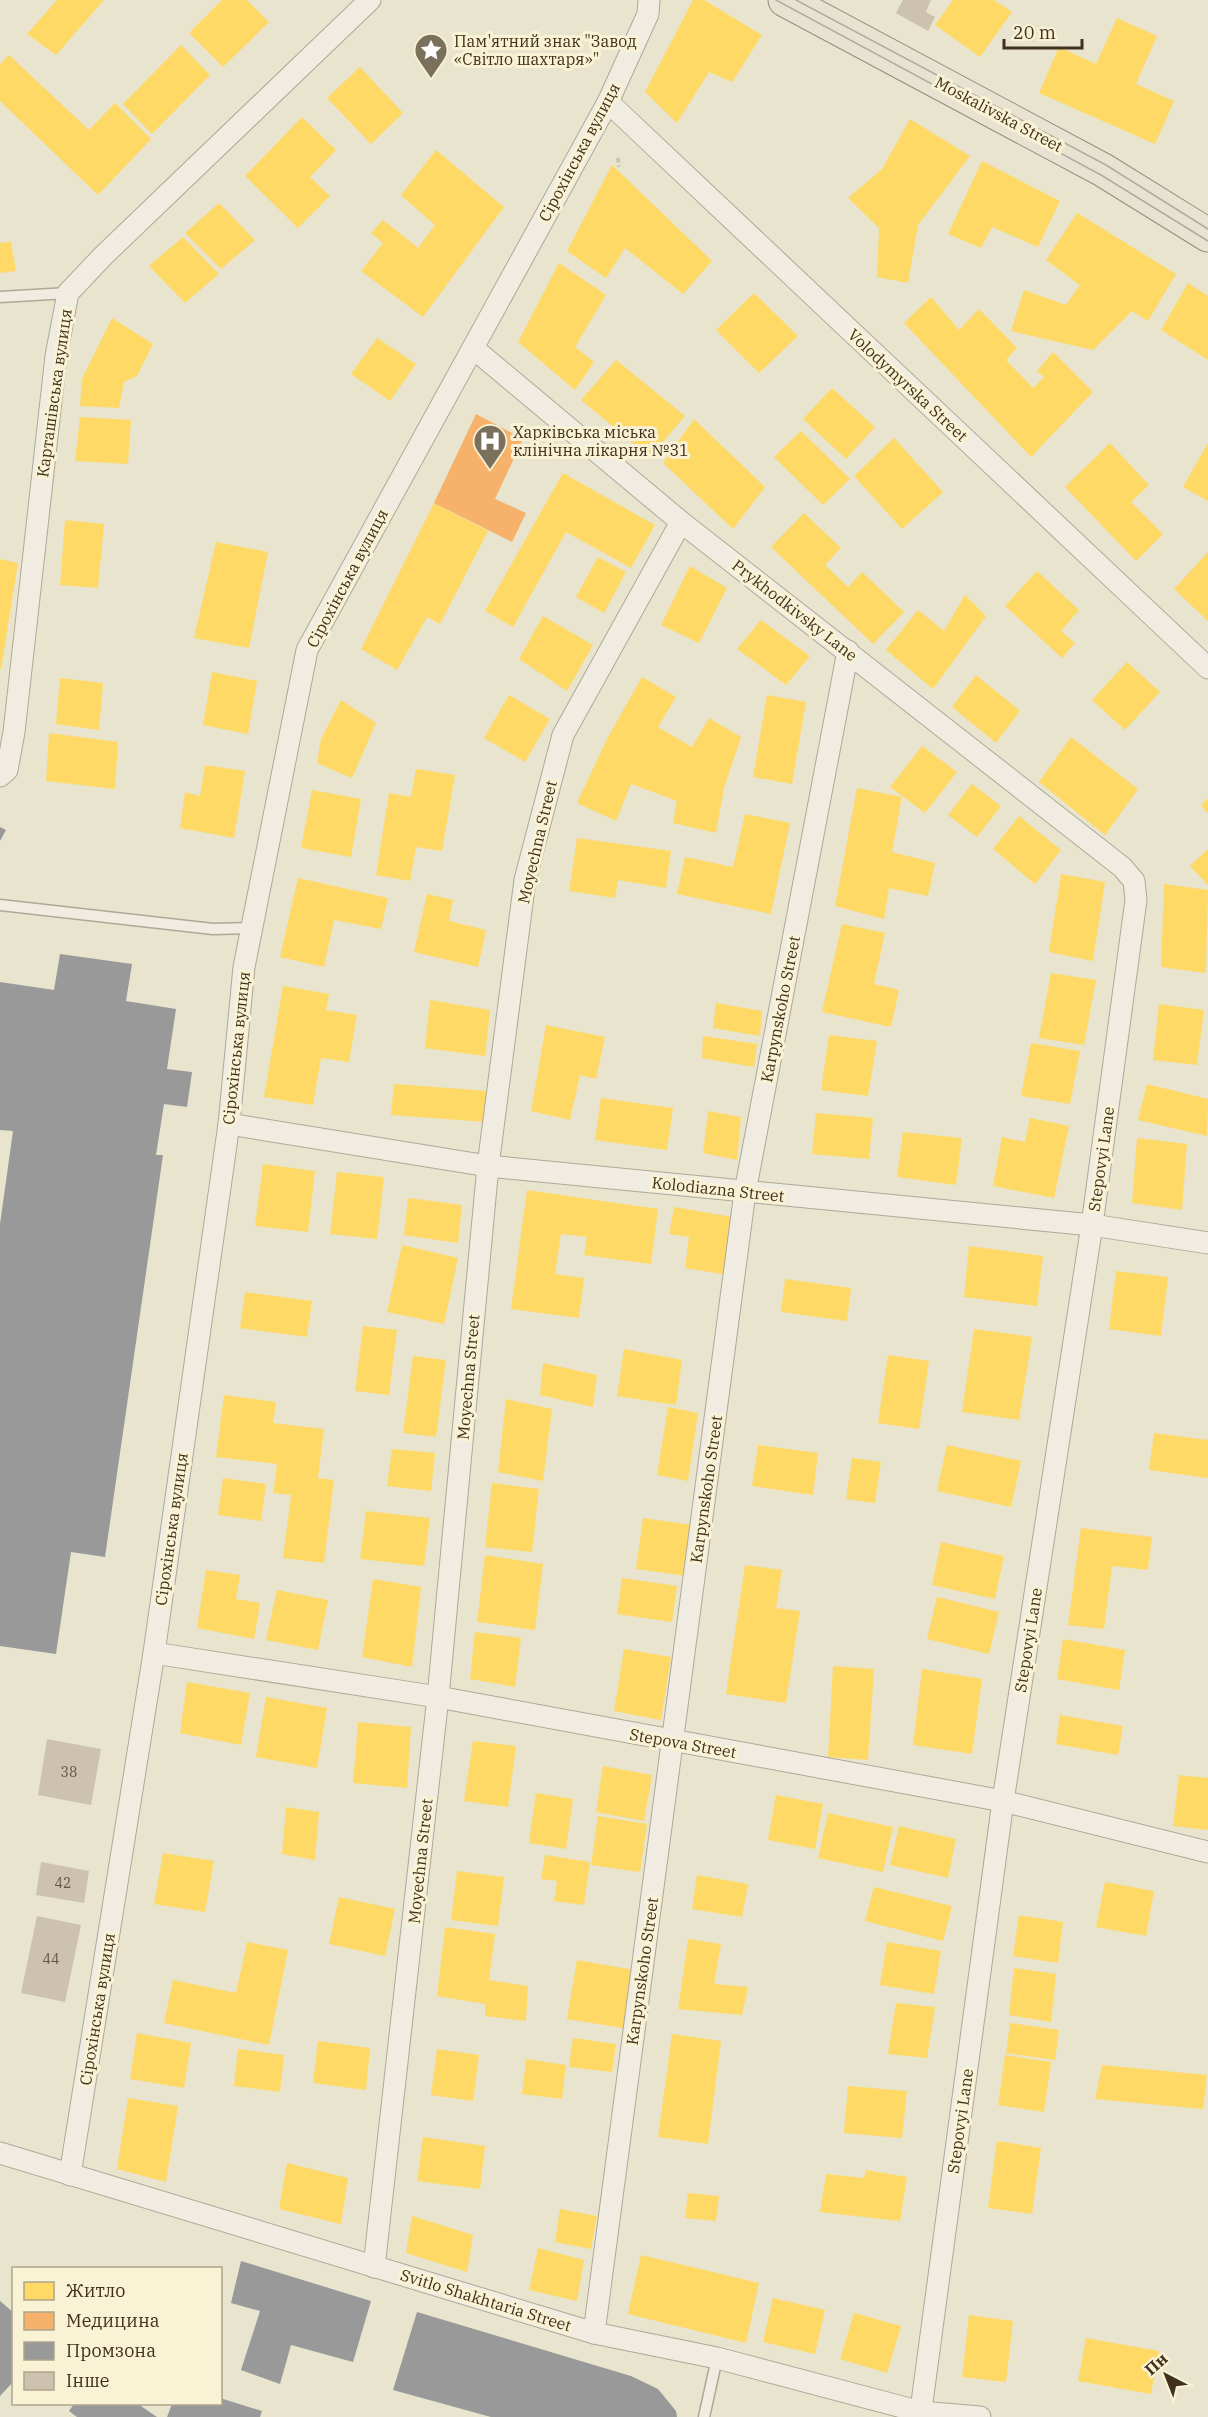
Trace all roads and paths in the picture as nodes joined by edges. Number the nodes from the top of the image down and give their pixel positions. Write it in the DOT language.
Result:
graph roads {
  1 [pos="370,0"];
  2 [pos="649,0"];
  3 [pos="785,0"];
  4 [pos="608,102"];
  5 [pos="618,158"];
  6 [pos="619,167"];
  7 [pos="1208,235"];
  8 [pos="68,293"];
  9 [pos="0,297"];
  10 [pos="473,348"];
  11 [pos="681,522"];
  12 [pos="848,651"];
  13 [pos="1208,668"];
  14 [pos="0,776"];
  15 [pos="1122,867"];
  16 [pos="0,905"];
  17 [pos="252,928"];
  18 [pos="229,1124"];
  19 [pos="488,1166"];
  20 [pos="745,1192"];
  21 [pos="1092,1225"];
  22 [pos="1208,1243"];
  23 [pos="154,1653"];
  24 [pos="438,1697"];
  25 [pos="673,1741"];
  26 [pos="1003,1801"];
  27 [pos="1208,1852"];
  28 [pos="0,2153"];
  29 [pos="70,2175"];
  30 [pos="374,2267"];
  31 [pos="594,2333"];
  32 [pos="717,2358"];
  33 [pos="921,2414"];
  34 [pos="704,2417"];
  35 [pos="980,2417"];
  1 -- 8 [label="street, Карташівська вулиця"];
  2 -- 4 [label="street, Сірохінська вулиця"];
  3 -- 7 [label="main road, Moskalivska Street"];
  4 -- 10 [label="street, Сірохінська вулиця"];
  4 -- 13 [label="street, Volodymyrska Street"];
  5 -- 6 [label="path"];
  8 -- 9 [label="lane"];
  8 -- 14 [label="street, Карташівська вулиця"];
  10 -- 11 [label="street, Prykhodkivsky Lane"];
  10 -- 17 [label="street, Сірохінська вулиця"];
  11 -- 12 [label="street, Prykhodkivsky Lane"];
  11 -- 19 [label="street, Moyechna Street"];
  12 -- 15 [label="street, Prykhodkivsky Lane"];
  12 -- 20 [label="street, Karpynskoho Street"];
  15 -- 21 [label="street, Stepovyi Lane"];
  16 -- 17 [label="lane"];
  17 -- 18 [label="street, Сірохінська вулиця"];
  18 -- 19 [label="street, Kolodiazna Street"];
  18 -- 23 [label="street, Сірохінська вулиця"];
  19 -- 20 [label="street, Kolodiazna Street"];
  19 -- 24 [label="street, Moyechna Street"];
  20 -- 21 [label="street, Kolodiazna Street"];
  20 -- 25 [label="street, Karpynskoho Street"];
  21 -- 22 [label="street, Kolodiazna Street"];
  21 -- 26 [label="street, Stepovyi Lane"];
  23 -- 24 [label="street, Stepova Street"];
  23 -- 29 [label="street, Сірохінська вулиця"];
  24 -- 25 [label="street, Stepova Street"];
  24 -- 30 [label="street, Moyechna Street"];
  25 -- 26 [label="street, Stepova Street"];
  25 -- 31 [label="street, Karpynskoho Street"];
  26 -- 27 [label="street, Stepova Street"];
  26 -- 33 [label="street, Stepovyi Lane"];
  28 -- 29 [label="street, Svitlo Shakhtaria Street"];
  29 -- 30 [label="street, Svitlo Shakhtaria Street"];
  30 -- 31 [label="street, Svitlo Shakhtaria Street"];
  31 -- 32 [label="street, Svitlo Shakhtaria Street"];
  32 -- 33 [label="street, Svitlo Shakhtaria Street"];
  32 -- 34 [label="lane"];
  33 -- 35 [label="street, Svitlo Shakhtaria Street"];
}
